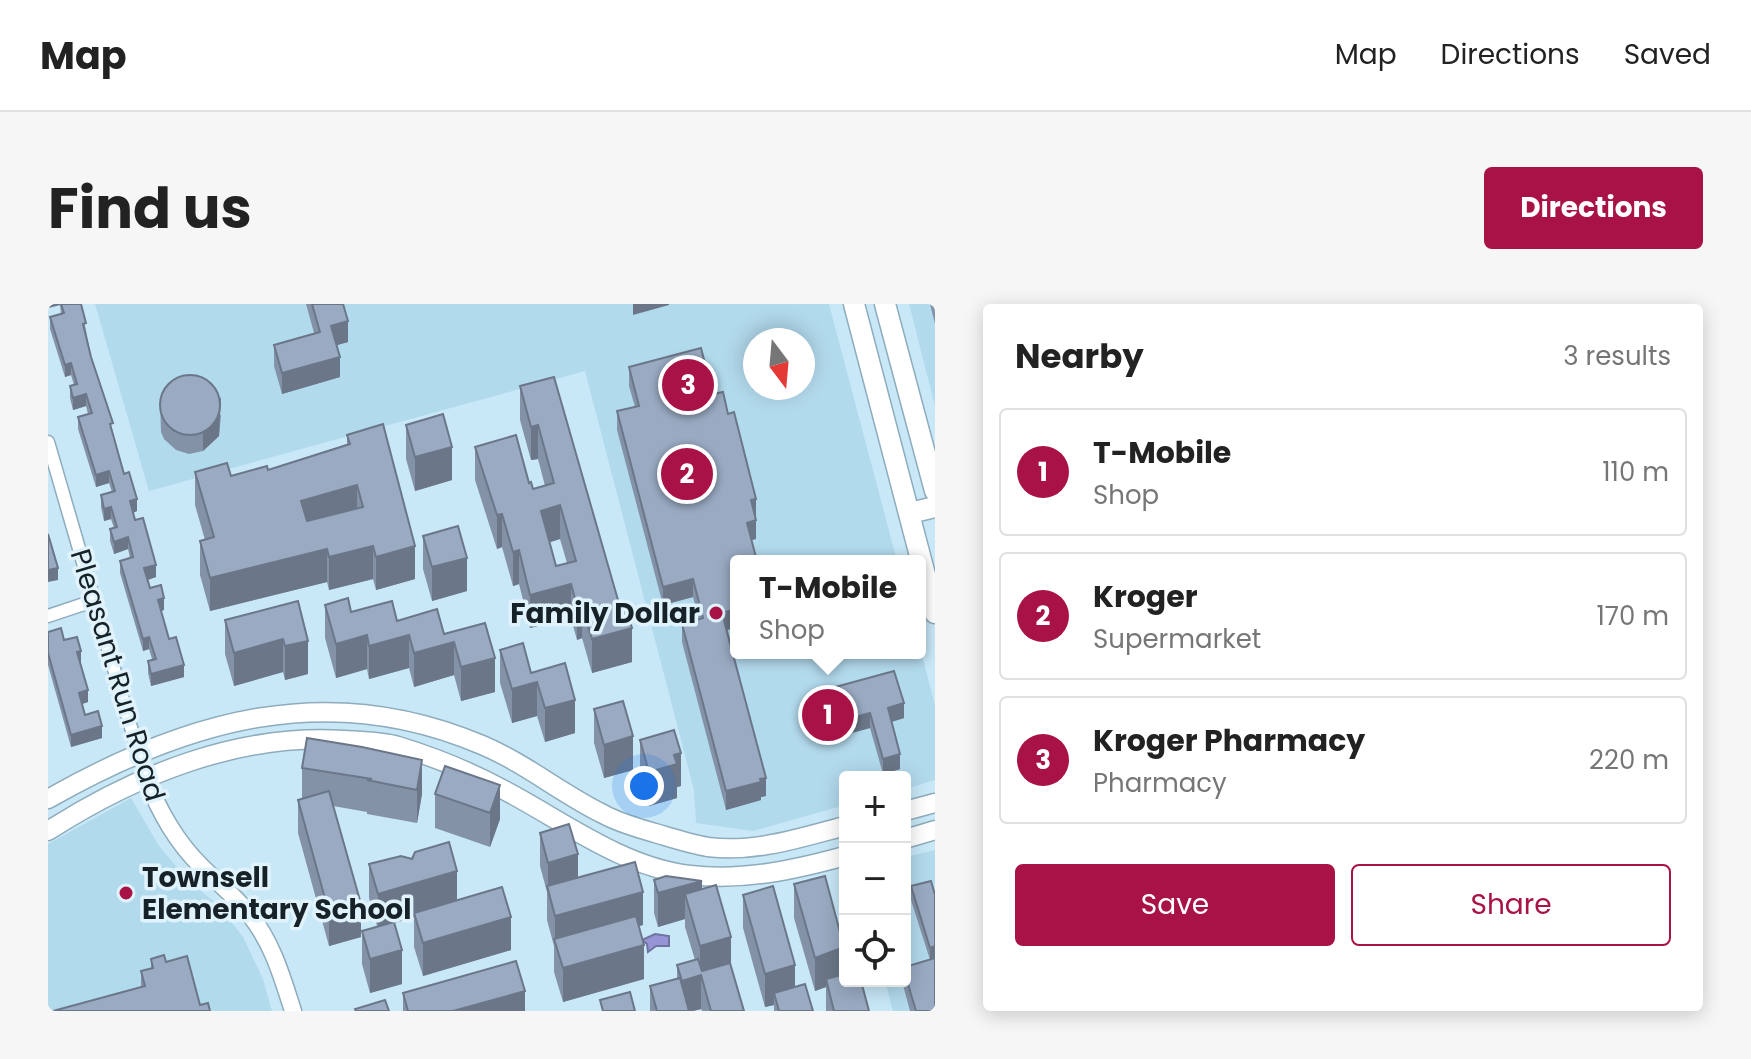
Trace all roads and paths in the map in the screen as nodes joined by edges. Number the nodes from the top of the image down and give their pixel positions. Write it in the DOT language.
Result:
graph roads {
  1 [pos="854,304"];
  2 [pos="885,304"];
  3 [pos="48,442"];
  4 [pos="935,491"];
  5 [pos="935,507"];
  6 [pos="910,513"];
  7 [pos="920,555"];
  8 [pos="926,577"];
  9 [pos="93,601"];
  10 [pos="935,613"];
  11 [pos="48,616"];
  12 [pos="324,710"];
  13 [pos="323,738"];
  14 [pos="138,754"];
  15 [pos="146,779"];
  16 [pos="558,787"];
  17 [pos="48,799"];
  18 [pos="935,803"];
  19 [pos="911,809"];
  20 [pos="545,813"];
  21 [pos="839,828"];
  22 [pos="935,830"];
  23 [pos="48,831"];
  24 [pos="668,837"];
  25 [pos="911,837"];
  26 [pos="787,841"];
  27 [pos="839,858"];
  28 [pos="660,867"];
  29 [pos="793,869"];
  30 [pos="293,1011"];
  1 -- 6 [label="main road"];
  2 -- 4 [label="main road"];
  3 -- 9 [label="street, Pleasant Run Road"];
  5 -- 6 [label="main road"];
  6 -- 7 [label="main road"];
  8 -- 10 [label="main road"];
  9 -- 11 [label="street"];
  9 -- 14 [label="street, Pleasant Run Road"];
  12 -- 13 [label="main road"];
  12 -- 14 [label="main road"];
  12 -- 16 [label="main road"];
  13 -- 15 [label="main road"];
  13 -- 20 [label="main road"];
  14 -- 15 [label="street, Pleasant Run Road"];
  14 -- 17 [label="main road"];
  15 -- 23 [label="main road"];
  15 -- 30 [label="street, Pleasant Run Road"];
  16 -- 20 [label="main road"];
  16 -- 24 [label="main road"];
  18 -- 19 [label="main road"];
  20 -- 28 [label="main road"];
  21 -- 26 [label="main road"];
  22 -- 25 [label="main road"];
  24 -- 26 [label="main road"];
  24 -- 28 [label="main road"];
  26 -- 29 [label="main road"];
  27 -- 29 [label="main road"];
  28 -- 29 [label="main road"];
}
